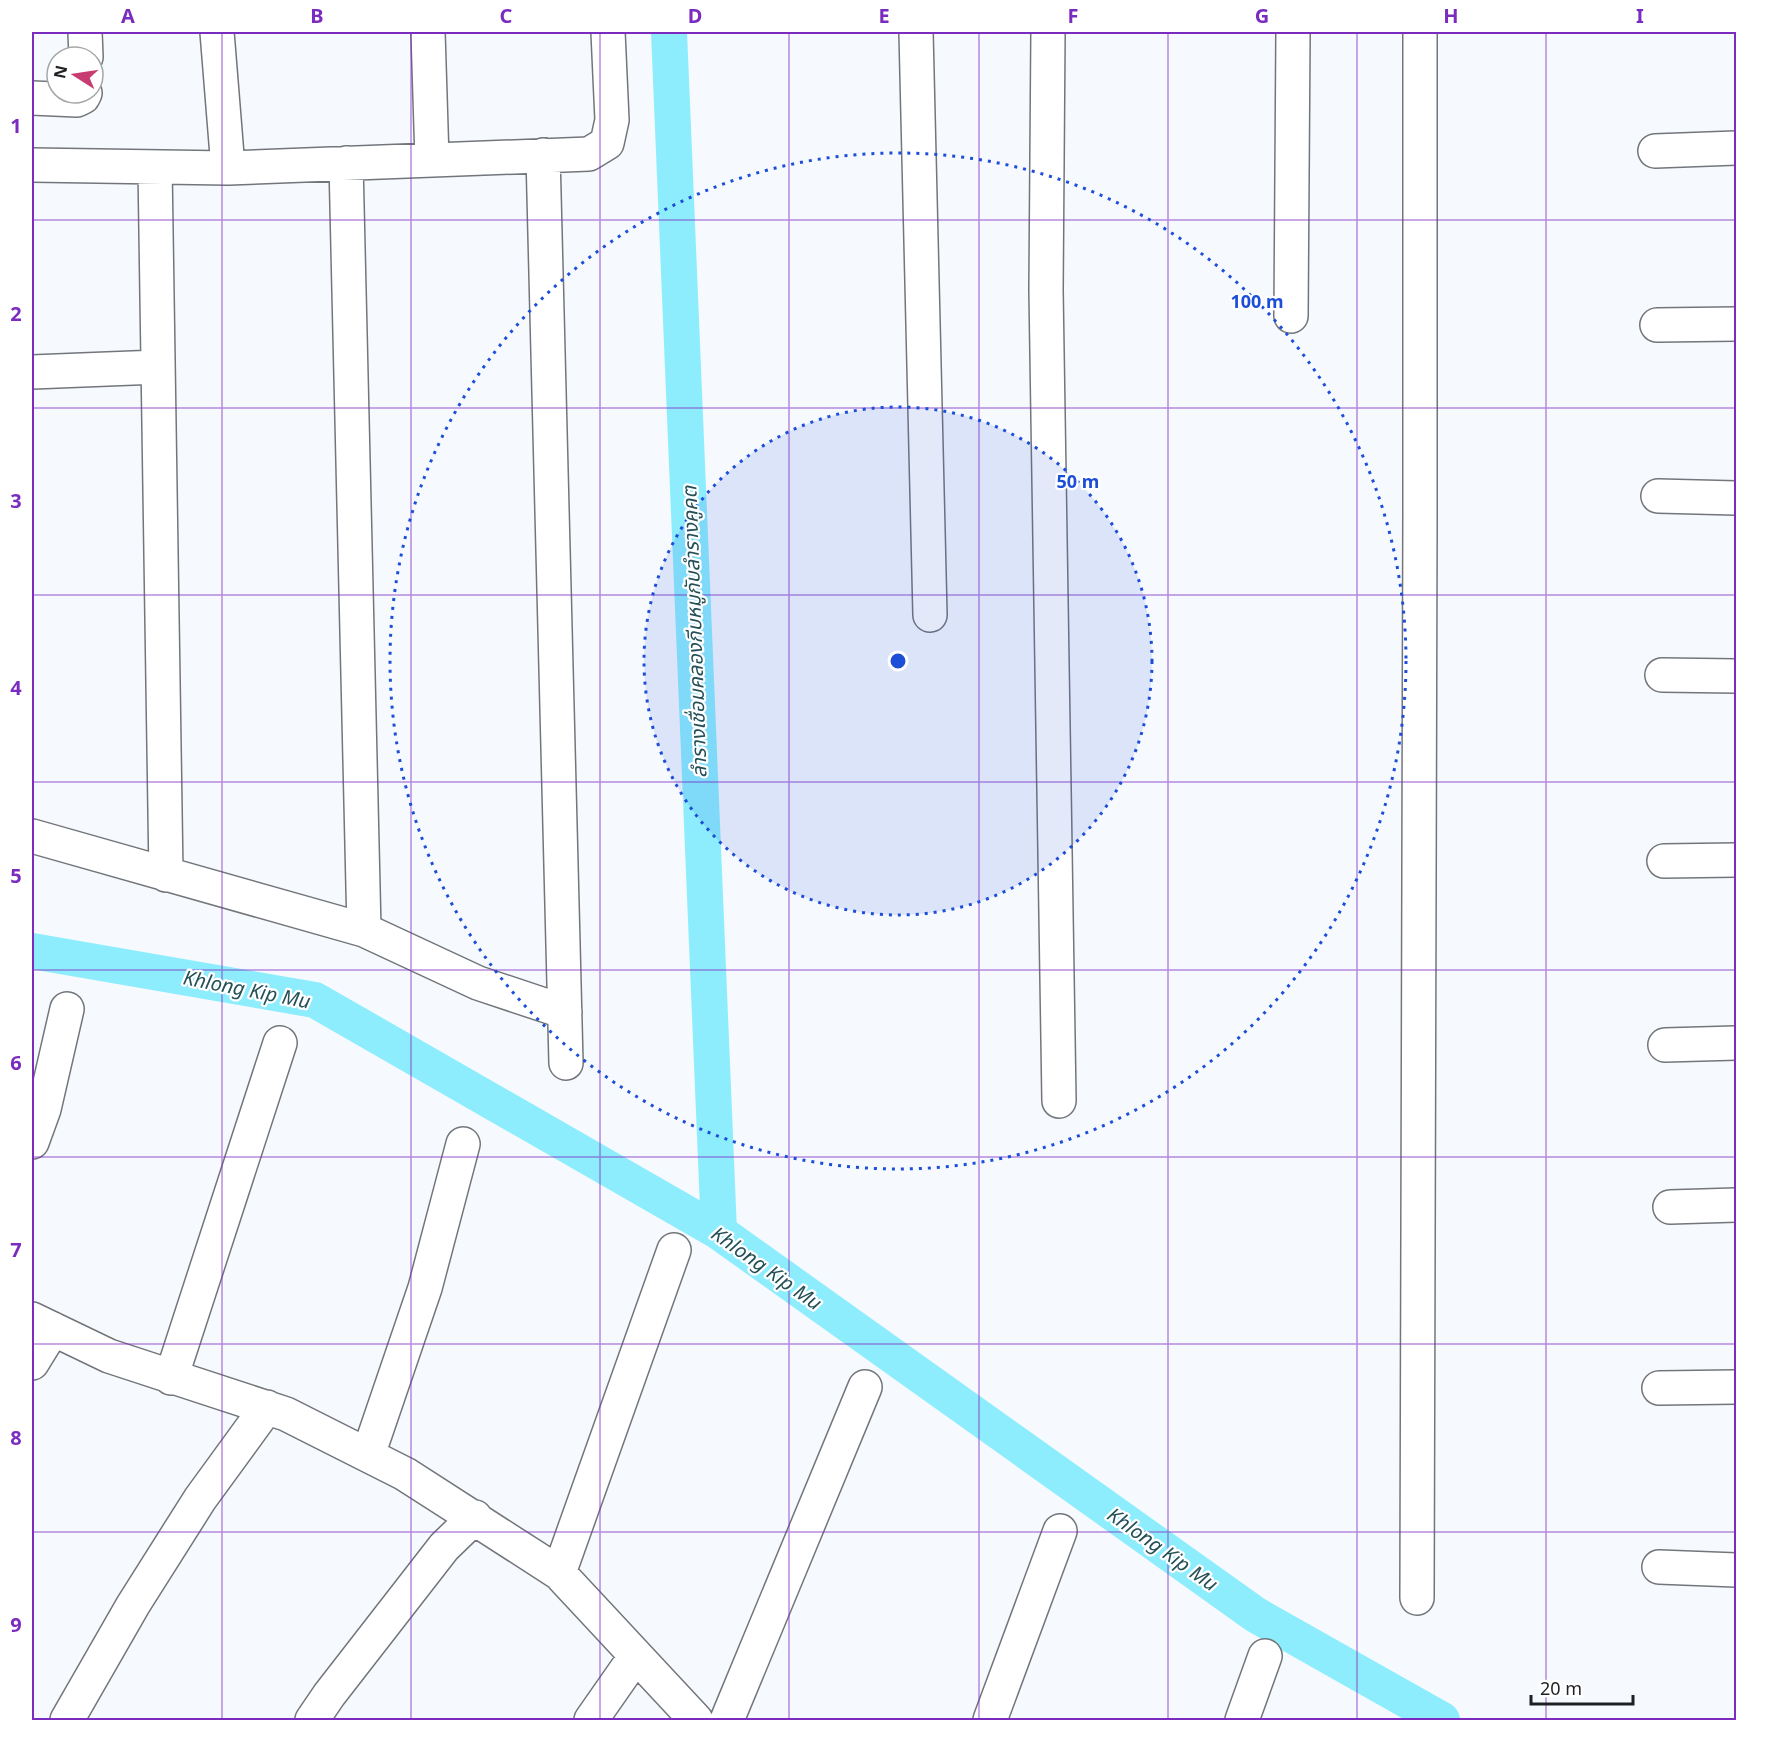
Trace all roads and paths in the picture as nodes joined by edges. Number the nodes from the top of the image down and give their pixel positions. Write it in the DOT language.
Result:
graph roads {
  1 [pos="217,32"];
  2 [pos="428,32"];
  3 [pos="608,32"];
  4 [pos="916,32"];
  5 [pos="1048,32"];
  6 [pos="1293,32"];
  7 [pos="1420,32"];
  8 [pos="1737,148"];
  9 [pos="1655,151"];
  10 [pos="543,155"];
  11 [pos="432,160"];
  12 [pos="346,163"];
  13 [pos="32,165"];
  14 [pos="155,167"];
  15 [pos="228,168"];
  16 [pos="1291,316"];
  17 [pos="1737,324"];
  18 [pos="1657,325"];
  19 [pos="158,368"];
  20 [pos="32,372"];
  21 [pos="1658,496"];
  22 [pos="1737,498"];
  23 [pos="930,615"];
  24 [pos="1662,675"];
  25 [pos="1737,676"];
  26 [pos="32,836"];
  27 [pos="1737,860"];
  28 [pos="1664,861"];
  29 [pos="166,874"];
  30 [pos="364,930"];
  31 [pos="66,1009"];
  32 [pos="565,1012"];
  33 [pos="280,1043"];
  34 [pos="1737,1043"];
  35 [pos="1665,1045"];
  36 [pos="566,1063"];
  37 [pos="1059,1101"];
  38 [pos="32,1142"];
  39 [pos="464,1144"];
  40 [pos="1737,1205"];
  41 [pos="1670,1206"];
  42 [pos="674,1250"];
  43 [pos="42,1324"];
  44 [pos="32,1363"];
  45 [pos="171,1378"];
  46 [pos="865,1387"];
  47 [pos="1737,1387"];
  48 [pos="1659,1388"];
  49 [pos="267,1407"];
  50 [pos="368,1455"];
  51 [pos="475,1517"];
  52 [pos="1060,1531"];
  53 [pos="1659,1567"];
  54 [pos="1737,1570"];
  55 [pos="559,1573"];
  56 [pos="1417,1598"];
  57 [pos="1265,1656"];
  58 [pos="635,1657"];
  59 [pos="67,1720"];
  60 [pos="312,1720"];
  61 [pos="591,1720"];
  62 [pos="696,1720"];
  63 [pos="727,1720"];
  64 [pos="990,1720"];
  65 [pos="1242,1720"];
  1 -- 15 [label="street"];
  2 -- 11 [label="street"];
  3 -- 10 [label="street"];
  4 -- 23 [label="street"];
  5 -- 37 [label="street"];
  6 -- 16 [label="street"];
  7 -- 56 [label="street"];
  8 -- 9 [label="street"];
  10 -- 11 [label="street"];
  10 -- 32 [label="street"];
  11 -- 12 [label="street"];
  12 -- 15 [label="street"];
  12 -- 30 [label="street"];
  13 -- 14 [label="street"];
  14 -- 15 [label="street"];
  14 -- 19 [label="street"];
  17 -- 18 [label="street"];
  19 -- 20 [label="street"];
  19 -- 29 [label="street"];
  21 -- 22 [label="street"];
  24 -- 25 [label="street"];
  26 -- 29 [label="street"];
  27 -- 28 [label="street"];
  29 -- 30 [label="street"];
  30 -- 32 [label="street"];
  31 -- 38 [label="street"];
  32 -- 36 [label="street"];
  33 -- 45 [label="street"];
  34 -- 35 [label="street"];
  39 -- 50 [label="street"];
  40 -- 41 [label="street"];
  42 -- 55 [label="street"];
  43 -- 44 [label="street"];
  43 -- 45 [label="street"];
  45 -- 49 [label="street"];
  46 -- 63 [label="street"];
  47 -- 48 [label="street"];
  49 -- 50 [label="street"];
  49 -- 59 [label="street"];
  50 -- 51 [label="street"];
  51 -- 55 [label="street"];
  51 -- 60 [label="street"];
  52 -- 64 [label="street"];
  53 -- 54 [label="street"];
  55 -- 58 [label="street"];
  57 -- 65 [label="street"];
  58 -- 61 [label="street"];
  58 -- 62 [label="street"];
}
